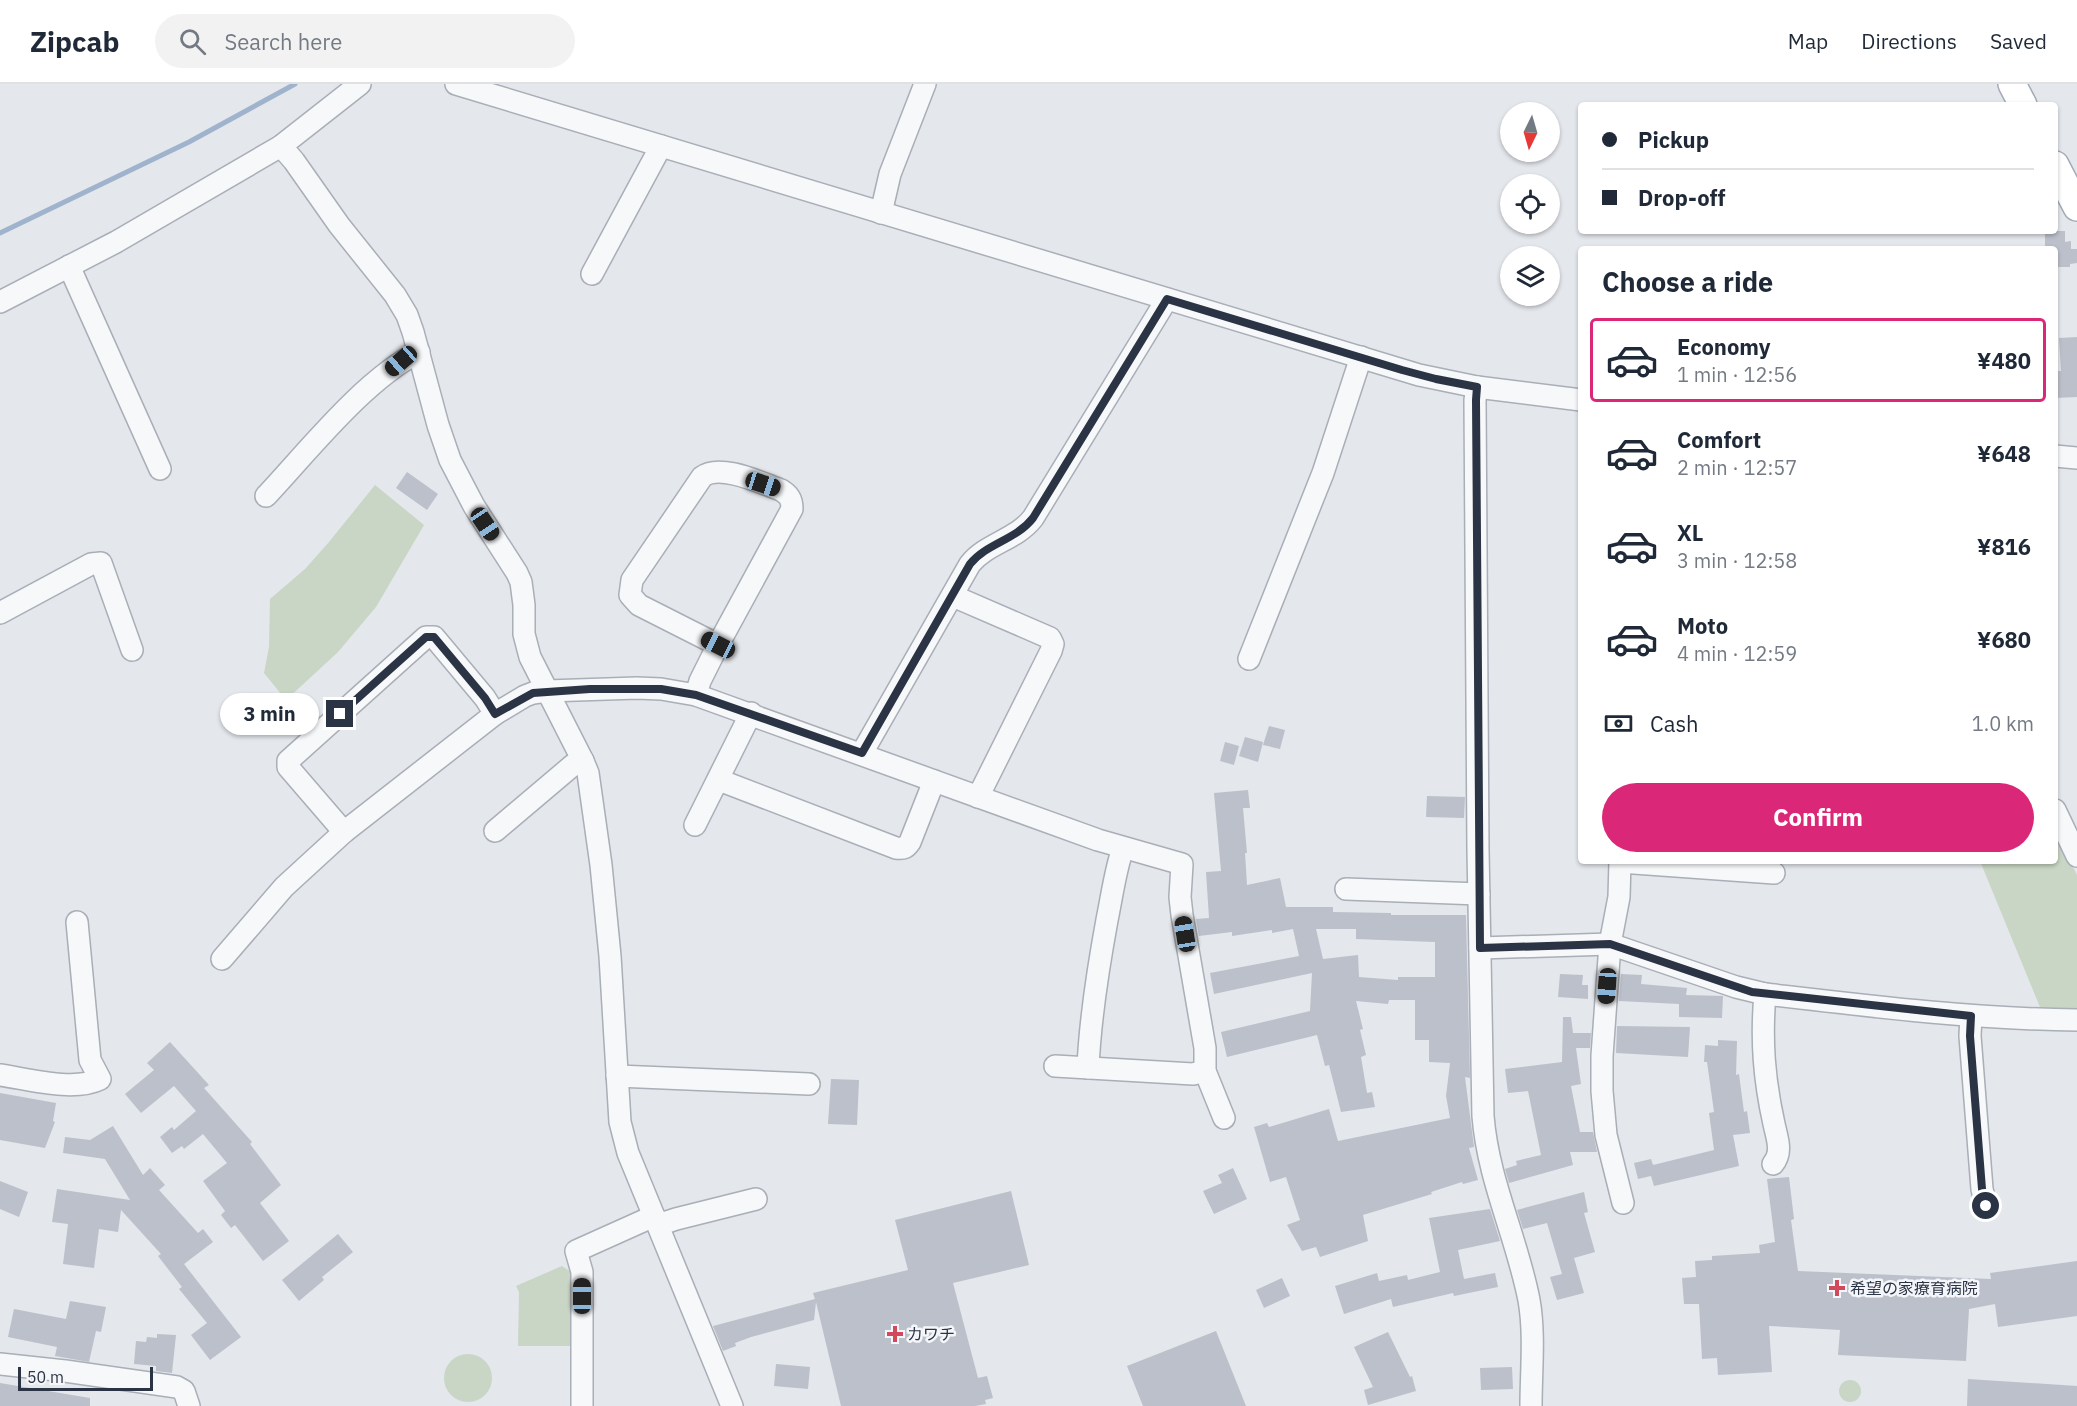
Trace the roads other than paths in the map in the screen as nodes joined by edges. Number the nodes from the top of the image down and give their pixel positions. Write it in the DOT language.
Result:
graph roads {
  1 [pos="360,84"];
  2 [pos="456,84"];
  3 [pos="925,84"];
  4 [pos="2012,84"];
  5 [pos="2021,102"];
  6 [pos="281,146"];
  7 [pos="661,146"];
  8 [pos="2058,171"];
  9 [pos="2077,207"];
  10 [pos="881,213"];
  11 [pos="69,266"];
  12 [pos="592,274"];
  13 [pos="1167,299"];
  14 [pos="0,302"];
  15 [pos="419,352"];
  16 [pos="1361,357"];
  17 [pos="1477,387"];
  18 [pos="1578,400"];
  19 [pos="2058,456"];
  20 [pos="2077,458"];
  21 [pos="160,470"];
  22 [pos="266,495"];
  23 [pos="953,596"];
  24 [pos="0,613"];
  25 [pos="718,645"];
  26 [pos="132,650"];
  27 [pos="1249,659"];
  28 [pos="547,691"];
  29 [pos="696,695"];
  30 [pos="751,713"];
  31 [pos="495,714"];
  32 [pos="862,753"];
  33 [pos="584,760"];
  34 [pos="719,780"];
  35 [pos="934,781"];
  36 [pos="978,796"];
  37 [pos="2058,816"];
  38 [pos="695,825"];
  39 [pos="495,831"];
  40 [pos="344,832"];
  41 [pos="1123,848"];
  42 [pos="2077,856"];
  43 [pos="1620,864"];
  44 [pos="1648,864"];
  45 [pos="1774,873"];
  46 [pos="1346,888"];
  47 [pos="1479,894"];
  48 [pos="77,922"];
  49 [pos="1610,944"];
  50 [pos="1480,948"];
  51 [pos="222,958"];
  52 [pos="1765,994"];
  53 [pos="1971,1016"];
  54 [pos="2077,1020"];
  55 [pos="1055,1066"];
  56 [pos="1088,1068"];
  57 [pos="1205,1071"];
  58 [pos="0,1075"];
  59 [pos="617,1076"];
  60 [pos="809,1084"];
  61 [pos="1224,1118"];
  62 [pos="1773,1164"];
  63 [pos="756,1200"];
  64 [pos="1623,1203"];
  65 [pos="1986,1206"];
  66 [pos="656,1220"];
  67 [pos="0,1364"];
  68 [pos="189,1406"];
  69 [pos="582,1406"];
  70 [pos="732,1406"];
  71 [pos="1531,1406"];
  1 -- 6 [label="street"];
  2 -- 7 [label="street"];
  3 -- 10 [label="street"];
  4 -- 5 [label="main road"];
  6 -- 11 [label="street"];
  6 -- 15 [label="street"];
  7 -- 10 [label="street"];
  7 -- 12 [label="street"];
  8 -- 9 [label="main road"];
  10 -- 13 [label="street"];
  11 -- 14 [label="street"];
  11 -- 21 [label="street"];
  13 -- 16 [label="street"];
  13 -- 23 [label="street"];
  15 -- 22 [label="street"];
  15 -- 28 [label="street"];
  16 -- 17 [label="street"];
  16 -- 27 [label="street"];
  17 -- 18 [label="street"];
  17 -- 47 [label="street"];
  19 -- 20 [label="street"];
  23 -- 32 [label="street"];
  23 -- 36 [label="street"];
  24 -- 26 [label="street"];
  25 -- 25 [label="street"];
  25 -- 29 [label="street"];
  28 -- 29 [label="street"];
  28 -- 31 [label="street"];
  28 -- 33 [label="street"];
  29 -- 30 [label="street"];
  30 -- 32 [label="street"];
  30 -- 34 [label="street"];
  31 -- 40 [label="street"];
  31 -- 40 [label="street"];
  32 -- 35 [label="street"];
  33 -- 39 [label="street"];
  33 -- 59 [label="street"];
  34 -- 35 [label="street"];
  34 -- 38 [label="street"];
  35 -- 36 [label="street"];
  36 -- 41 [label="street"];
  37 -- 42 [label="street"];
  40 -- 51 [label="street"];
  41 -- 56 [label="street"];
  41 -- 57 [label="street"];
  43 -- 49 [label="street"];
  44 -- 45 [label="street"];
  46 -- 47 [label="street"];
  47 -- 50 [label="street"];
  48 -- 58 [label="street"];
  49 -- 50 [label="street"];
  49 -- 52 [label="street"];
  49 -- 64 [label="street"];
  50 -- 71 [label="street"];
  52 -- 53 [label="street"];
  52 -- 62 [label="street"];
  53 -- 54 [label="street"];
  53 -- 65 [label="street"];
  55 -- 56 [label="street"];
  56 -- 57 [label="street"];
  57 -- 61 [label="street"];
  59 -- 60 [label="street"];
  59 -- 66 [label="street"];
  63 -- 66 [label="street"];
  66 -- 69 [label="street"];
  66 -- 70 [label="street"];
  67 -- 68 [label="street"];
}
